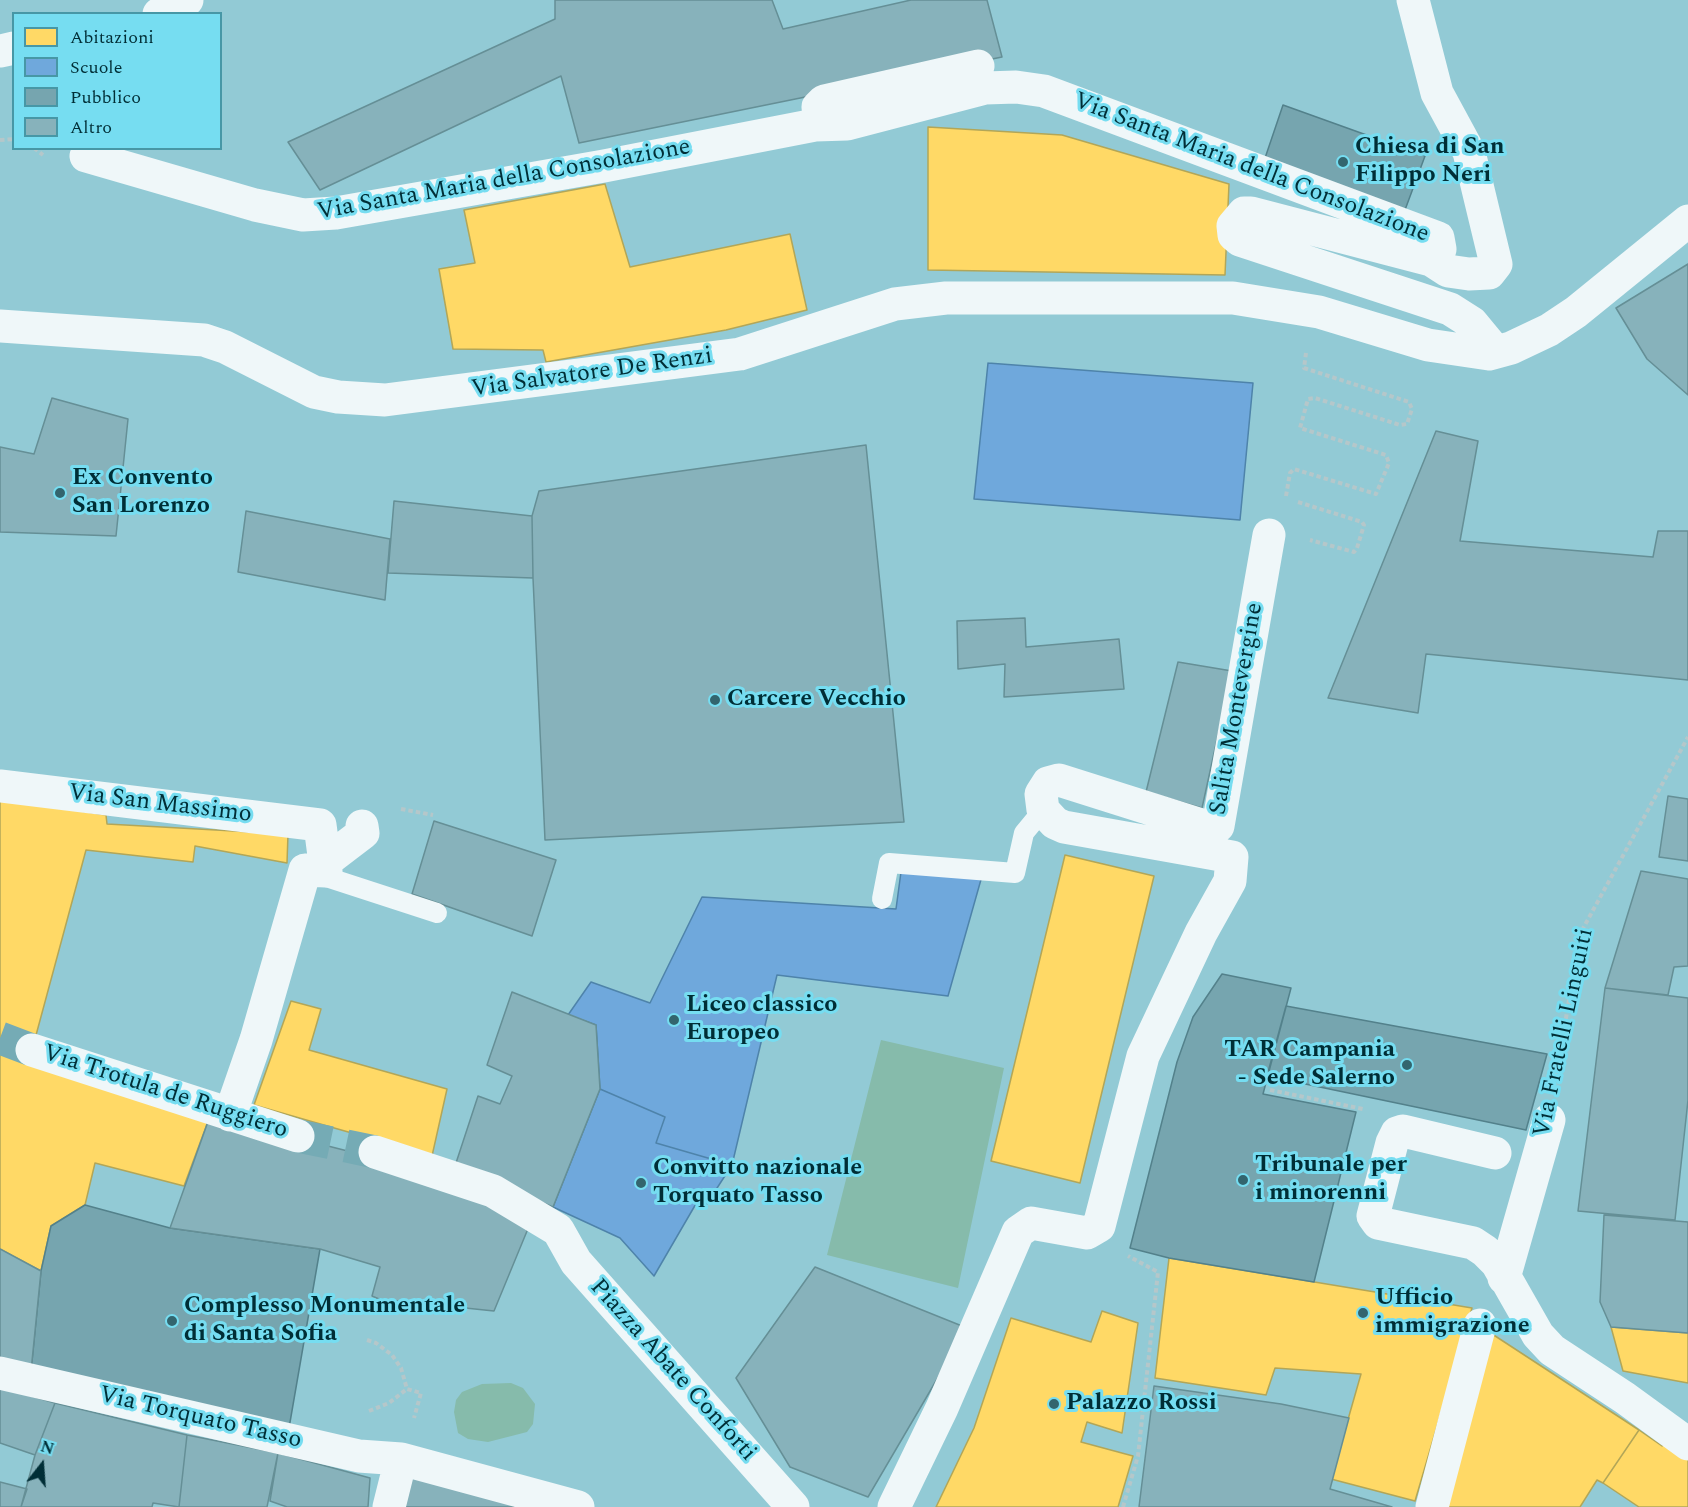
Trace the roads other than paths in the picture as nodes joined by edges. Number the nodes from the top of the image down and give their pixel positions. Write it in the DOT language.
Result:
graph roads {
  1 [pos="187,0"];
  2 [pos="1413,0"];
  3 [pos="163,12"];
  4 [pos="978,66"];
  5 [pos="820,125"];
  6 [pos="86,156"];
  7 [pos="1688,221"];
  8 [pos="1431,260"];
  9 [pos="0,326"];
  10 [pos="1496,352"];
  11 [pos="1269,535"];
  12 [pos="0,786"];
  13 [pos="1043,810"];
  14 [pos="362,826"];
  15 [pos="315,866"];
  16 [pos="882,899"];
  17 [pos="437,912"];
  18 [pos="32,1050"];
  19 [pos="230,1115"];
  20 [pos="1548,1120"];
  21 [pos="298,1136"];
  22 [pos="375,1152"];
  23 [pos="1495,1153"];
  24 [pos="1504,1278"];
  25 [pos="1480,1325"];
  26 [pos="0,1373"];
  27 [pos="1688,1444"];
  28 [pos="401,1459"];
  29 [pos="389,1507"];
  30 [pos="578,1507"];
  31 [pos="793,1507"];
  32 [pos="894,1507"];
  33 [pos="1432,1507"];
  1 -- 3 [label="street"];
  2 -- 8 [label="street"];
  4 -- 5 [label="street"];
  5 -- 6 [label="street, Via Santa Maria della Consolazione"];
  5 -- 8 [label="street, Via Santa Maria della Consolazione"];
  7 -- 10 [label="street, Via Salvatore De Renzi"];
  8 -- 10 [label="street, Via Santa Maria della Consolazione"];
  9 -- 10 [label="street, Via Salvatore De Renzi"];
  11 -- 13 [label="street, Salita Montevergine"];
  12 -- 15 [label="street, Via San Massimo"];
  13 -- 16 [label="lane"];
  13 -- 32 [label="street"];
  14 -- 15 [label="street"];
  15 -- 17 [label="lane"];
  15 -- 19 [label="street"];
  18 -- 19 [label="street, Via Trotula de Ruggiero"];
  19 -- 21 [label="street, Via Trotula de Ruggiero"];
  20 -- 24 [label="street, Via Fratelli Linguiti"];
  22 -- 31 [label="street, Piazza Abate Conforti"];
  23 -- 24 [label="street"];
  24 -- 27 [label="street"];
  25 -- 33 [label="street"];
  26 -- 28 [label="street, Via Torquato Tasso"];
  28 -- 29 [label="street"];
  28 -- 30 [label="street"];
}
